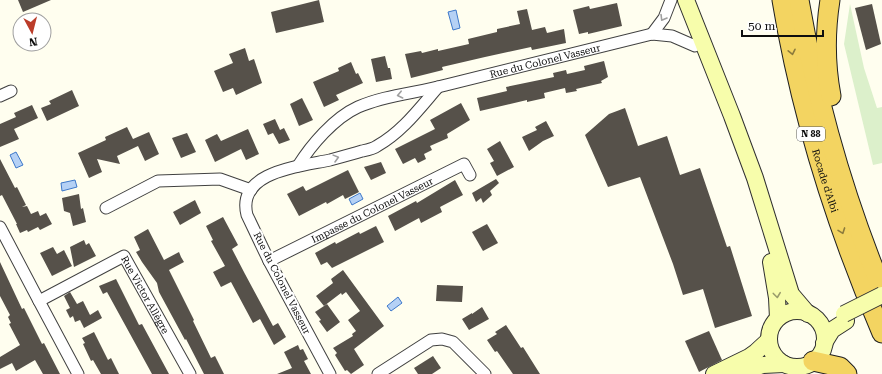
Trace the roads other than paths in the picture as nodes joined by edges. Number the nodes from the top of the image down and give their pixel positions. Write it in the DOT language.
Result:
graph roads {
  1 [pos="671,0"];
  2 [pos="679,0"];
  3 [pos="686,0"];
  4 [pos="782,0"];
  5 [pos="798,0"];
  6 [pos="830,0"];
  7 [pos="652,34"];
  8 [pos="695,46"];
  9 [pos="438,87"];
  10 [pos="11,91"];
  11 [pos="0,96"];
  12 [pos="298,166"];
  13 [pos="470,175"];
  14 [pos="251,190"];
  15 [pos="106,208"];
  16 [pos="853,212"];
  17 [pos="0,227"];
  18 [pos="269,261"];
  19 [pos="882,289"];
  20 [pos="882,295"];
  21 [pos="39,301"];
  22 [pos="882,303"];
  23 [pos="812,316"];
  24 [pos="845,317"];
  25 [pos="778,318"];
  26 [pos="882,333"];
  27 [pos="769,340"];
  28 [pos="824,343"];
  29 [pos="813,361"];
  30 [pos="784,364"];
  31 [pos="78,374"];
  32 [pos="190,374"];
  33 [pos="330,374"];
  34 [pos="378,374"];
  35 [pos="485,374"];
  36 [pos="714,374"];
  37 [pos="736,374"];
  38 [pos="847,374"];
  1 -- 7 [label="street, one-way"];
  2 -- 8 [label="main road"];
  3 -- 23 [label="main road"];
  4 -- 26 [label="highway, Rocade d'Albi / N 88, one-way"];
  5 -- 16 [label="highway, Rocade d'Albi / N 88"];
  6 -- 16 [label="highway"];
  7 -- 8 [label="street, Rue du Colonel Vasseur"];
  7 -- 9 [label="street, Rue du Colonel Vasseur"];
  8 -- 25 [label="main road, one-way"];
  12 -- 9 [label="street, one-way"];
  9 -- 12 [label="street, Rue du Colonel Vasseur, one-way"];
  10 -- 11 [label="street"];
  12 -- 14 [label="street"];
  13 -- 18 [label="street, Impasse du Colonel Vasseur"];
  14 -- 15 [label="street"];
  14 -- 18 [label="street, Rue du Colonel Vasseur"];
  16 -- 19 [label="highway, Rocade d'Albi / N 88"];
  17 -- 21 [label="street"];
  18 -- 33 [label="street, Rue du Colonel Vasseur"];
  20 -- 24 [label="main road, bridge"];
  21 -- 31 [label="street"];
  21 -- 32 [label="street, Rue Victor Allègre"];
  22 -- 24 [label="main road"];
  23 -- 24 [label="main road"];
  23 -- 25 [label="main road"];
  23 -- 28 [label="main road"];
  24 -- 28 [label="main road"];
  25 -- 27 [label="main road"];
  27 -- 30 [label="main road"];
  27 -- 36 [label="main road"];
  28 -- 29 [label="main road"];
  29 -- 30 [label="main road"];
  29 -- 38 [label="highway"];
  30 -- 37 [label="main road"];
  34 -- 35 [label="street"];
}
